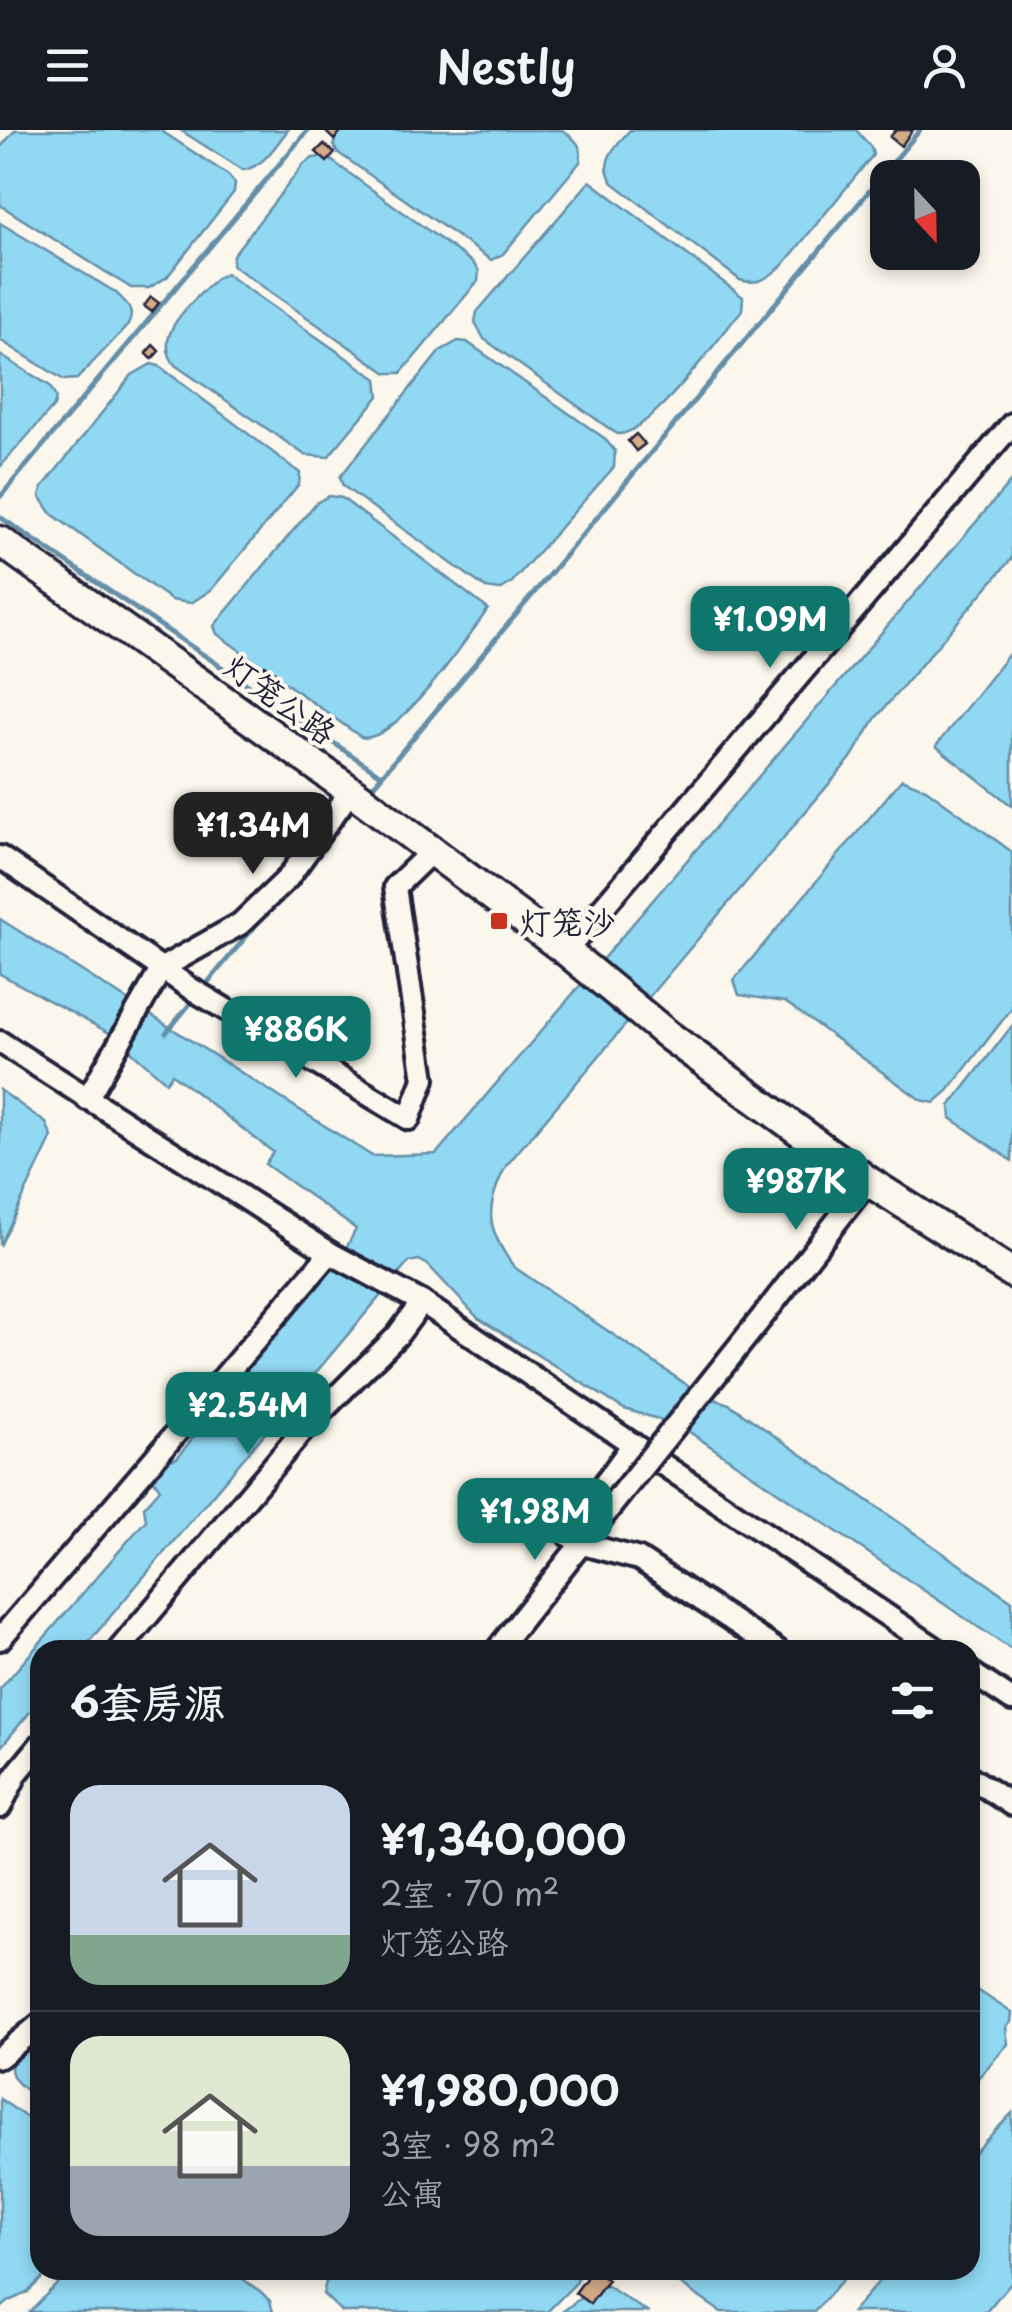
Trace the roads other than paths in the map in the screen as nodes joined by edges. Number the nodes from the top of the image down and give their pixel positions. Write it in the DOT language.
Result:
graph roads {
  1 [pos="1012,424"];
  2 [pos="0,541"];
  3 [pos="356,795"];
  4 [pos="431,852"];
  5 [pos="0,857"];
  6 [pos="566,951"];
  7 [pos="162,968"];
  8 [pos="0,1042"];
  9 [pos="87,1100"];
  10 [pos="868,1180"];
  11 [pos="330,1252"];
  12 [pos="1012,1274"];
  13 [pos="422,1302"];
  14 [pos="633,1444"];
  15 [pos="583,1544"];
  16 [pos="0,1639"];
  17 [pos="128,1640"];
  18 [pos="505,1640"];
  19 [pos="762,1640"];
  20 [pos="923,1640"];
  21 [pos="980,1679"];
  22 [pos="1012,1700"];
  23 [pos="30,1757"];
  24 [pos="980,1784"];
  25 [pos="1012,1805"];
  26 [pos="0,1807"];
  27 [pos="30,2032"];
  28 [pos="0,2057"];
  1 -- 6 [label="street"];
  2 -- 3 [label="street, 灯笼公路"];
  3 -- 4 [label="street, 灯笼公路"];
  3 -- 7 [label="street"];
  4 -- 6 [label="street, 灯笼公路"];
  4 -- 7 [label="street"];
  5 -- 7 [label="street"];
  6 -- 10 [label="street, 灯笼公路"];
  7 -- 9 [label="street"];
  8 -- 9 [label="street"];
  9 -- 11 [label="street"];
  10 -- 12 [label="street"];
  10 -- 15 [label="street, bridge"];
  11 -- 13 [label="street"];
  11 -- 16 [label="street"];
  13 -- 14 [label="street"];
  13 -- 17 [label="street"];
  14 -- 15 [label="street"];
  14 -- 20 [label="street"];
  15 -- 18 [label="street"];
  15 -- 19 [label="street"];
  21 -- 22 [label="street"];
  23 -- 26 [label="street"];
  24 -- 25 [label="street"];
  27 -- 28 [label="street"];
}
